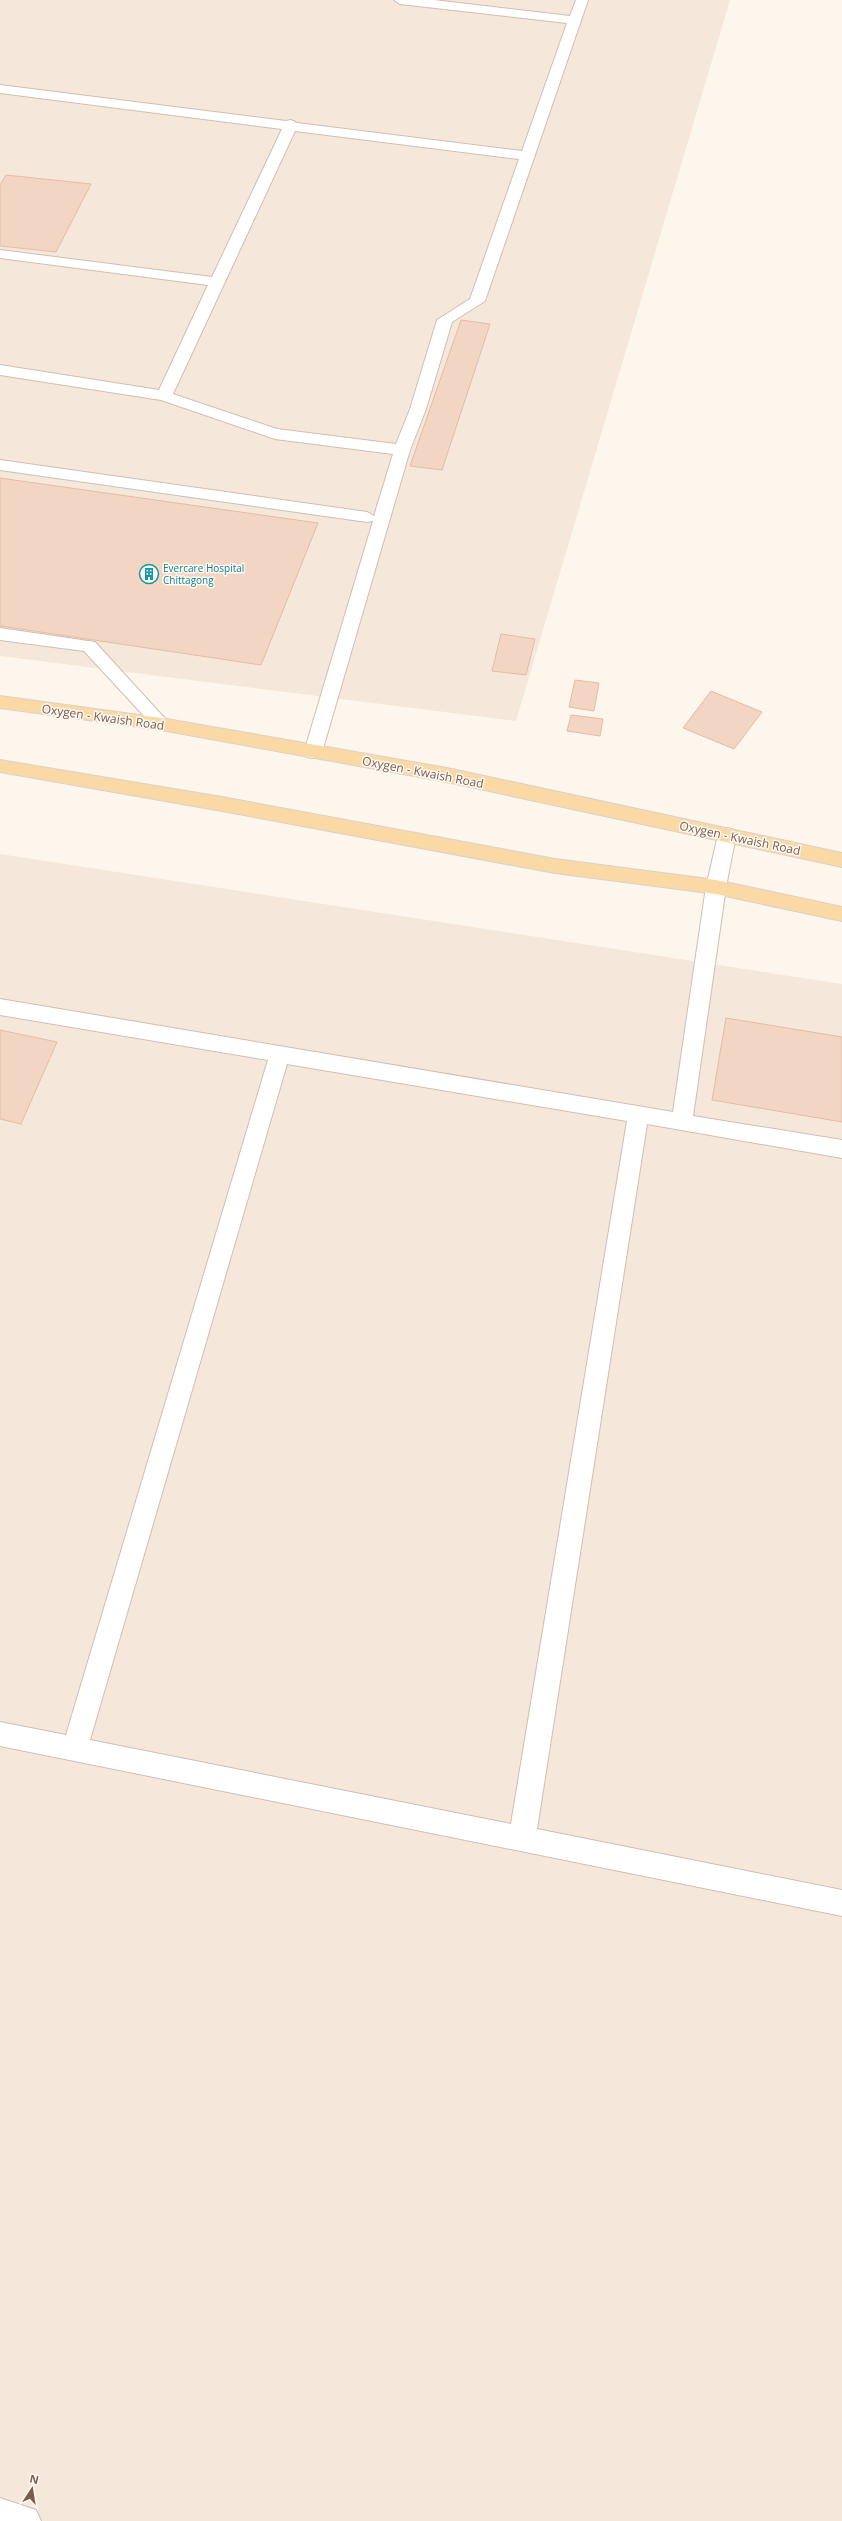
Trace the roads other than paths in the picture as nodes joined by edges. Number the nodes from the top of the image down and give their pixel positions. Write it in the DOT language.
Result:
graph roads {
  1 [pos="400,0"];
  2 [pos="582,0"];
  3 [pos="575,20"];
  4 [pos="0,89"];
  5 [pos="291,124"];
  6 [pos="528,156"];
  7 [pos="0,254"];
  8 [pos="217,282"];
  9 [pos="0,370"];
  10 [pos="164,396"];
  11 [pos="402,450"];
  12 [pos="0,465"];
  13 [pos="367,517"];
  14 [pos="0,634"];
  15 [pos="0,702"];
  16 [pos="161,724"];
  17 [pos="313,752"];
  18 [pos="0,766"];
  19 [pos="727,835"];
  20 [pos="842,860"];
  21 [pos="716,887"];
  22 [pos="842,914"];
  23 [pos="0,1007"];
  24 [pos="280,1054"];
  25 [pos="638,1115"];
  26 [pos="682,1122"];
  27 [pos="842,1149"];
  28 [pos="0,1734"];
  29 [pos="75,1749"];
  30 [pos="522,1839"];
  31 [pos="842,1903"];
  32 [pos="0,2514"];
  33 [pos="25,2521"];
  1 -- 3 [label="street"];
  2 -- 3 [label="street"];
  3 -- 6 [label="street"];
  4 -- 5 [label="street"];
  5 -- 6 [label="street"];
  5 -- 8 [label="street"];
  6 -- 11 [label="street"];
  7 -- 8 [label="street"];
  8 -- 10 [label="street"];
  9 -- 10 [label="street"];
  10 -- 11 [label="street"];
  11 -- 17 [label="street"];
  12 -- 13 [label="street"];
  14 -- 16 [label="street"];
  15 -- 16 [label="main road, Oxygen - Kwaish Road"];
  16 -- 17 [label="main road, Oxygen - Kwaish Road"];
  17 -- 19 [label="main road, Oxygen - Kwaish Road"];
  18 -- 21 [label="main road"];
  19 -- 20 [label="main road, Oxygen - Kwaish Road"];
  19 -- 21 [label="street"];
  21 -- 22 [label="main road"];
  21 -- 26 [label="street"];
  23 -- 24 [label="street"];
  24 -- 25 [label="street"];
  24 -- 29 [label="street"];
  25 -- 26 [label="street"];
  25 -- 30 [label="street"];
  26 -- 27 [label="street"];
  28 -- 29 [label="street"];
  29 -- 30 [label="street"];
  30 -- 31 [label="street"];
  32 -- 33 [label="street"];
}
